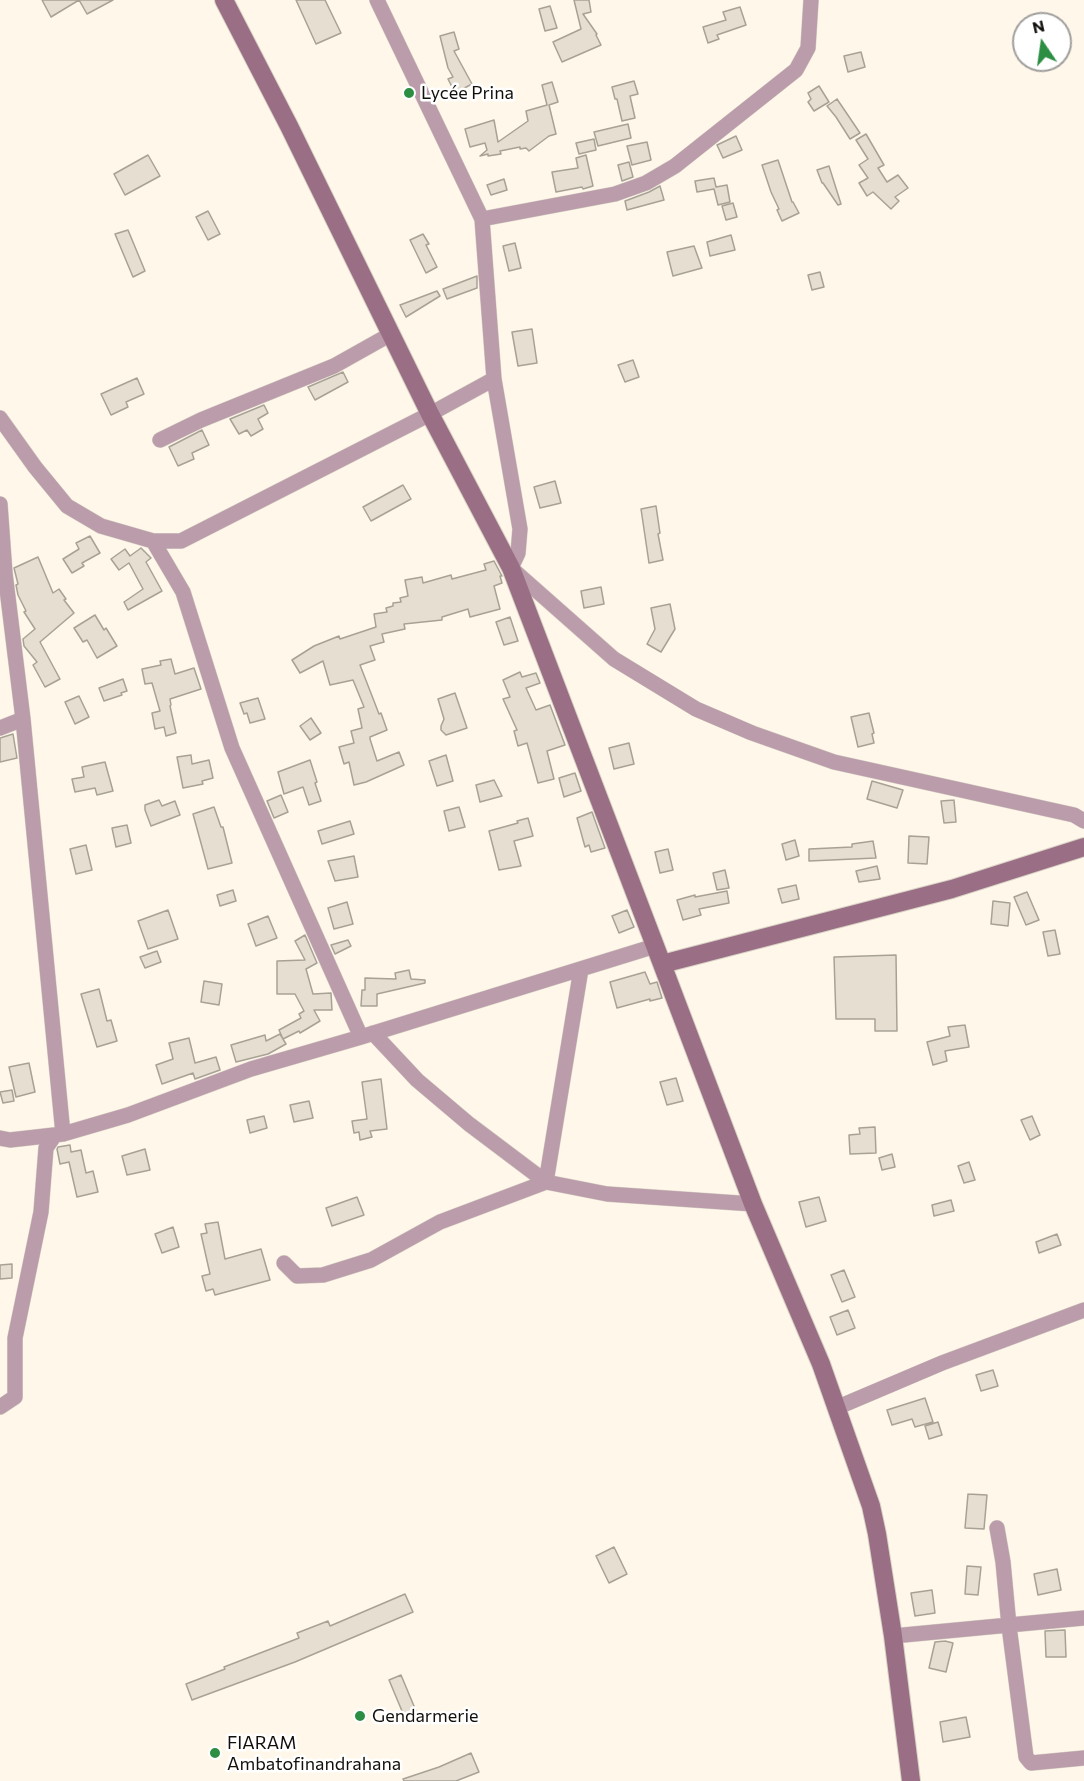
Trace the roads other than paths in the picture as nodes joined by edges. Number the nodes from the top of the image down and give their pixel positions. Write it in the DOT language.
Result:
graph roads {
  1 [pos="224,0"];
  2 [pos="377,0"];
  3 [pos="811,0"];
  4 [pos="482,219"];
  5 [pos="391,334"];
  6 [pos="494,379"];
  7 [pos="430,414"];
  8 [pos="0,418"];
  9 [pos="160,440"];
  10 [pos="0,504"];
  11 [pos="153,541"];
  12 [pos="511,567"];
  13 [pos="23,719"];
  14 [pos="0,728"];
  15 [pos="1084,822"];
  16 [pos="1084,847"];
  17 [pos="655,946"];
  18 [pos="662,964"];
  19 [pos="581,969"];
  20 [pos="367,1035"];
  21 [pos="59,1134"];
  22 [pos="0,1138"];
  23 [pos="546,1182"];
  24 [pos="753,1204"];
  25 [pos="284,1263"];
  26 [pos="1084,1310"];
  27 [pos="0,1407"];
  28 [pos="836,1408"];
  29 [pos="997,1528"];
  30 [pos="1084,1618"];
  31 [pos="1009,1626"];
  32 [pos="893,1636"];
  33 [pos="1084,1758"];
  34 [pos="911,1781"];
  1 -- 5 [label="street"];
  2 -- 4 [label="street"];
  3 -- 4 [label="street"];
  4 -- 6 [label="street"];
  5 -- 7 [label="street"];
  5 -- 9 [label="street"];
  6 -- 7 [label="street"];
  6 -- 12 [label="street"];
  7 -- 11 [label="street"];
  7 -- 12 [label="street"];
  8 -- 11 [label="street"];
  10 -- 13 [label="street"];
  11 -- 20 [label="street"];
  12 -- 15 [label="street"];
  12 -- 17 [label="street"];
  13 -- 14 [label="street"];
  13 -- 21 [label="street"];
  16 -- 18 [label="street"];
  17 -- 18 [label="street"];
  17 -- 19 [label="street"];
  18 -- 24 [label="street"];
  19 -- 20 [label="street"];
  19 -- 23 [label="street"];
  20 -- 21 [label="street"];
  20 -- 23 [label="street"];
  21 -- 22 [label="street"];
  21 -- 27 [label="street"];
  23 -- 24 [label="street"];
  23 -- 25 [label="street"];
  24 -- 28 [label="street"];
  26 -- 28 [label="street"];
  28 -- 32 [label="street"];
  29 -- 31 [label="street"];
  30 -- 31 [label="street"];
  31 -- 32 [label="street"];
  31 -- 33 [label="street"];
  32 -- 34 [label="street"];
}
